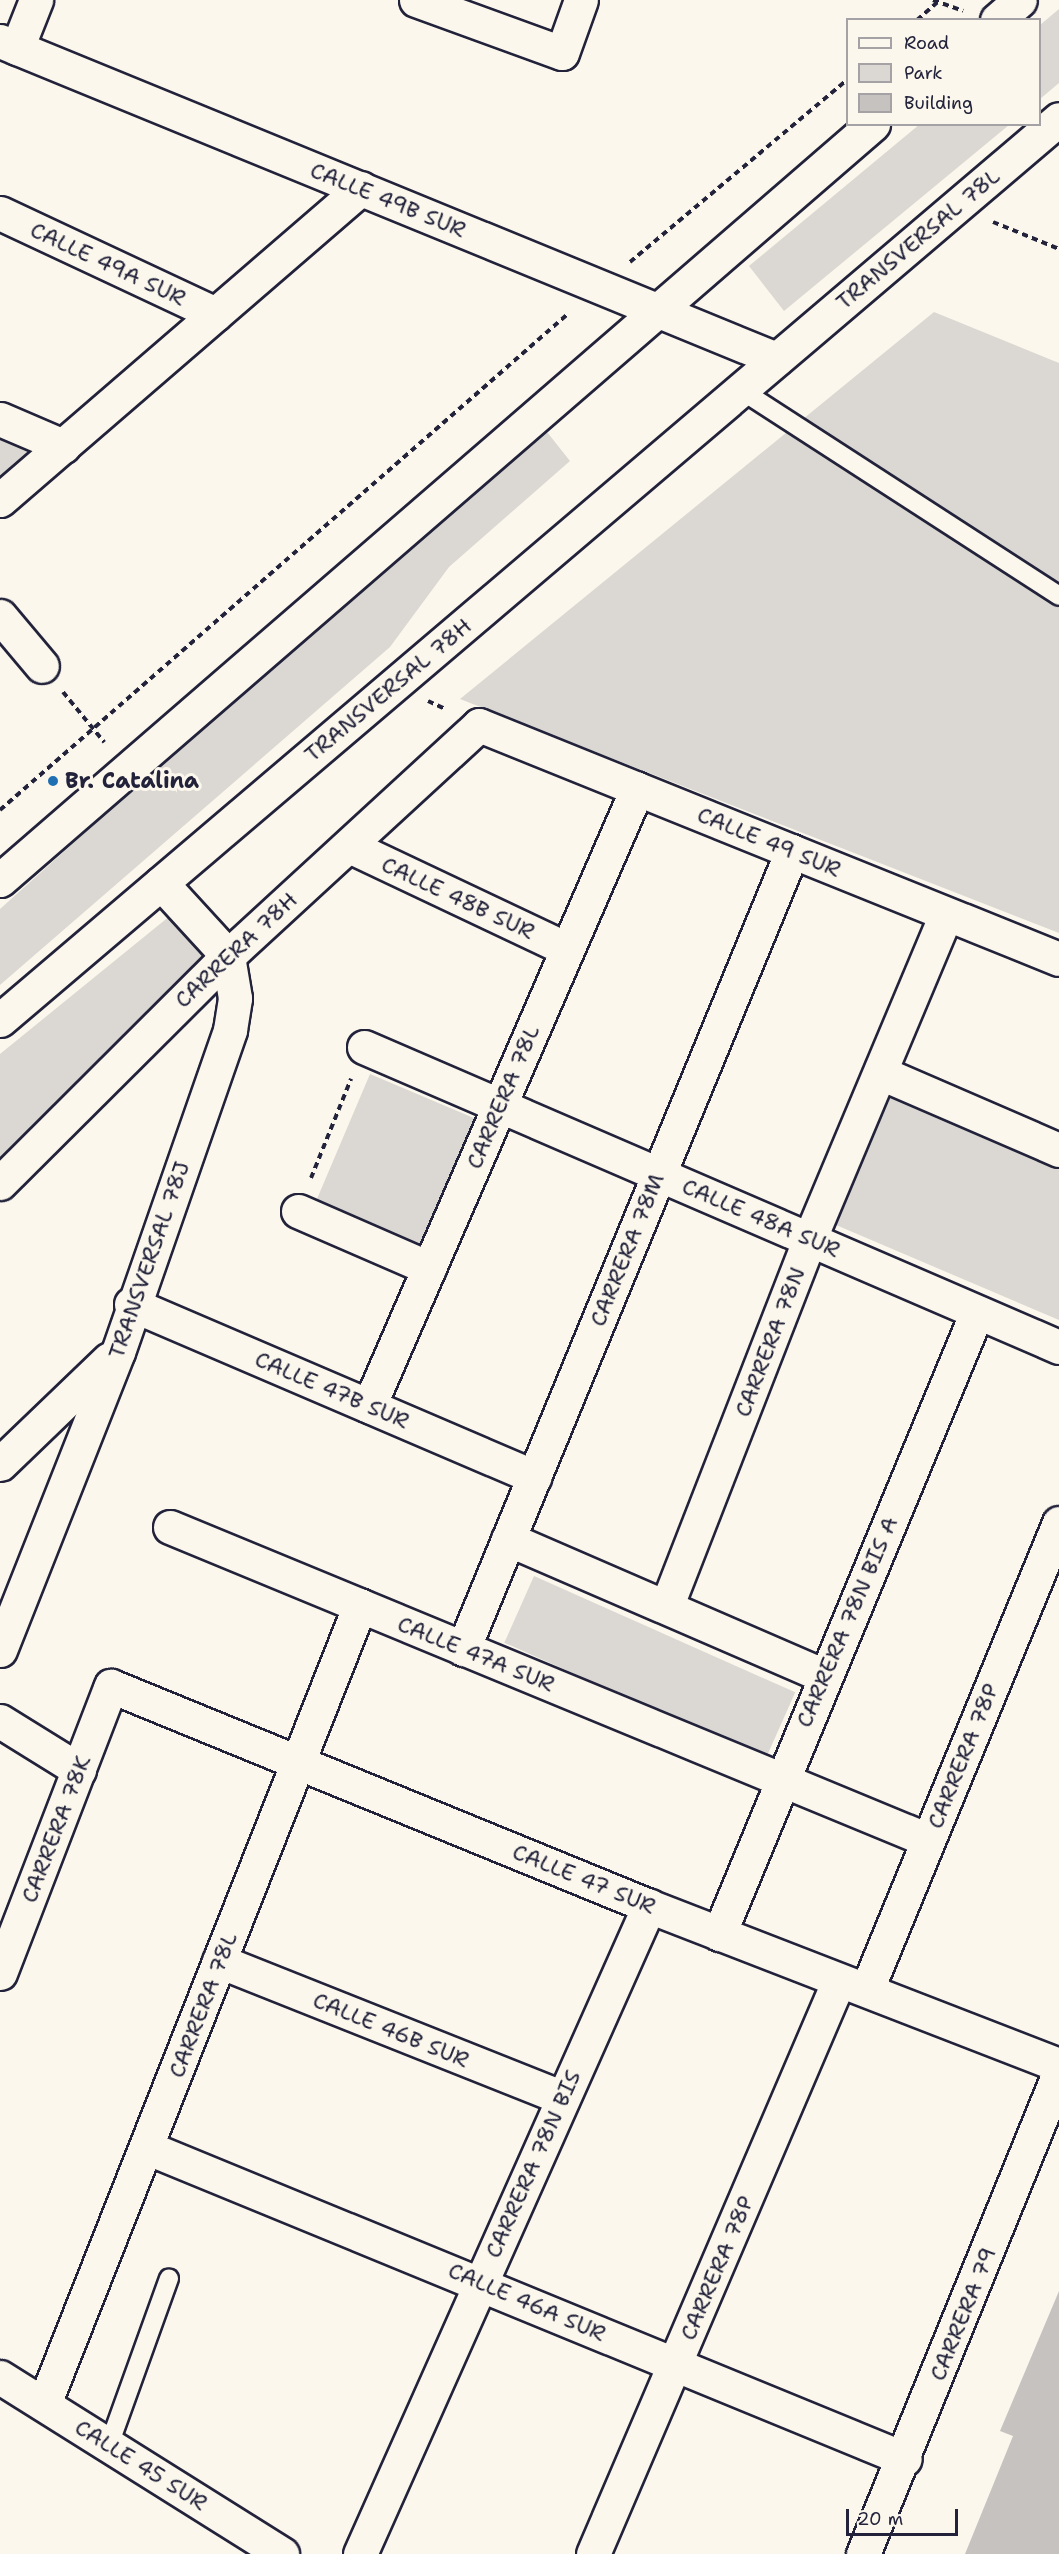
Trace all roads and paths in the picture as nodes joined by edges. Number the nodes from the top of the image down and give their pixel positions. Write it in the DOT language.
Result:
graph roads {
  1 [pos="36,0"];
  2 [pos="416,0"];
  3 [pos="581,0"];
  4 [pos="1020,0"];
  5 [pos="937,1"];
  6 [pos="982,16"];
  7 [pos="919,18"];
  8 [pos="8,44"];
  9 [pos="846,81"];
  10 [pos="1059,119"];
  11 [pos="871,126"];
  12 [pos="361,188"];
  13 [pos="957,206"];
  14 [pos="0,213"];
  15 [pos="1059,249"];
  16 [pos="601,287"];
  17 [pos="656,309"];
  18 [pos="216,314"];
  19 [pos="776,359"];
  20 [pos="741,390"];
  21 [pos="0,419"];
  22 [pos="63,446"];
  23 [pos="0,500"];
  24 [pos="1059,596"];
  25 [pos="0,616"];
  26 [pos="42,666"];
  27 [pos="479,725"];
  28 [pos="93,729"];
  29 [pos="108,747"];
  30 [pos="637,789"];
  31 [pos="0,810"];
  32 [pos="349,846"];
  33 [pos="792,851"];
  34 [pos="0,880"];
  35 [pos="161,883"];
  36 [pos="946,914"];
  37 [pos="567,949"];
  38 [pos="228,956"];
  39 [pos="1059,959"];
  40 [pos="0,1020"];
  41 [pos="364,1047"];
  42 [pos="881,1073"];
  43 [pos="499,1106"];
  44 [pos="1059,1150"];
  45 [pos="658,1175"];
  46 [pos="0,1183"];
  47 [pos="298,1211"];
  48 [pos="810,1238"];
  49 [pos="429,1268"];
  50 [pos="131,1304"];
  51 [pos="977,1312"];
  52 [pos="1059,1347"];
  53 [pos="117,1352"];
  54 [pos="369,1406"];
  55 [pos="0,1464"];
  56 [pos="534,1477"];
  57 [pos="1059,1523"];
  58 [pos="170,1527"];
  59 [pos="508,1539"];
  60 [pos="360,1605"];
  61 [pos="668,1605"];
  62 [pos="463,1649"];
  63 [pos="0,1650"];
  64 [pos="824,1676"];
  65 [pos="111,1686"];
  66 [pos="0,1721"];
  67 [pos="298,1762"];
  68 [pos="79,1770"];
  69 [pos="782,1779"];
  70 [pos="928,1840"];
  71 [pos="649,1906"];
  72 [pos="7,1931"];
  73 [pos="719,1934"];
  74 [pos="219,1961"];
  75 [pos="0,1973"];
  76 [pos="853,1984"];
  77 [pos="1059,2065"];
  78 [pos="1059,2073"];
  79 [pos="563,2098"];
  80 [pos="148,2148"];
  81 [pos="169,2278"];
  82 [pos="481,2282"];
  83 [pos="676,2364"];
  84 [pos="0,2377"];
  85 [pos="44,2404"];
  86 [pos="109,2445"];
  87 [pos="905,2459"];
  88 [pos="278,2553"];
  89 [pos="360,2554"];
  90 [pos="593,2554"];
  91 [pos="862,2554"];
  1 -- 8 [label="street"];
  2 -- 3 [label="street"];
  4 -- 6 [label="street"];
  5 -- 6 [label="path"];
  5 -- 7 [label="path"];
  8 -- 12 [label="street, CALLE 49B SUR"];
  9 -- 16 [label="path"];
  10 -- 13 [label="street, TRANSVERSAL 78L"];
  11 -- 17 [label="street"];
  12 -- 16 [label="street, CALLE 49B SUR"];
  12 -- 18 [label="street"];
  13 -- 15 [label="path"];
  13 -- 19 [label="street, TRANSVERSAL 78L"];
  14 -- 18 [label="street, CALLE 49A SUR"];
  16 -- 17 [label="street, CALLE 49B SUR"];
  16 -- 28 [label="path"];
  17 -- 19 [label="street, CALLE 49B SUR"];
  17 -- 34 [label="street"];
  18 -- 22 [label="street"];
  19 -- 20 [label="street, TRANSVERSAL 78H"];
  20 -- 24 [label="lane"];
  20 -- 35 [label="street, TRANSVERSAL 78H"];
  21 -- 22 [label="street"];
  22 -- 23 [label="street"];
  25 -- 26 [label="street"];
  26 -- 28 [label="path"];
  27 -- 30 [label="street, CALLE 49 SUR"];
  27 -- 32 [label="street, CARRERA 78H"];
  28 -- 29 [label="path"];
  28 -- 31 [label="path"];
  30 -- 33 [label="street, CALLE 49 SUR"];
  30 -- 37 [label="street, CARRERA 78L"];
  32 -- 37 [label="street, CALLE 48B SUR"];
  32 -- 38 [label="street, CARRERA 78H"];
  33 -- 36 [label="street, CALLE 49 SUR"];
  33 -- 45 [label="street, CARRERA 78M"];
  35 -- 38 [label="street"];
  35 -- 40 [label="street, TRANSVERSAL 78H"];
  36 -- 39 [label="street, CALLE 49 SUR"];
  36 -- 42 [label="street, CARRERA 78N"];
  37 -- 43 [label="street, CARRERA 78L"];
  38 -- 46 [label="street, CARRERA 78H"];
  38 -- 50 [label="street, TRANSVERSAL 78J"];
  41 -- 43 [label="street, CALLE 48A SUR"];
  41 -- 47 [label="path"];
  42 -- 44 [label="street"];
  42 -- 48 [label="street, CARRERA 78N"];
  43 -- 45 [label="street, CALLE 48A SUR"];
  43 -- 49 [label="street, CARRERA 78L"];
  45 -- 48 [label="street, CALLE 48A SUR"];
  45 -- 56 [label="street, CARRERA 78M"];
  47 -- 49 [label="street"];
  48 -- 51 [label="street, CALLE 48A SUR"];
  48 -- 61 [label="street, CARRERA 78N"];
  49 -- 54 [label="street, CARRERA 78L"];
  50 -- 53 [label="street, TRANSVERSAL 78J"];
  50 -- 54 [label="street, CALLE 47B SUR"];
  51 -- 52 [label="street, CALLE 48A SUR"];
  51 -- 64 [label="street, CARRERA 78N BIS A"];
  53 -- 55 [label="street"];
  53 -- 63 [label="street, TRANSVERSAL 78J"];
  54 -- 56 [label="street, CALLE 47B SUR"];
  56 -- 59 [label="street, CARRERA 78M"];
  57 -- 70 [label="street, CARRERA 78P"];
  58 -- 60 [label="street, CALLE 47A SUR"];
  59 -- 61 [label="street"];
  59 -- 62 [label="street, CARRERA 78M"];
  60 -- 62 [label="street, CALLE 47A SUR"];
  60 -- 67 [label="street, CARRERA 78L"];
  61 -- 64 [label="street"];
  62 -- 69 [label="street, CALLE 47A SUR"];
  64 -- 69 [label="street, CARRERA 78N BIS A"];
  65 -- 67 [label="street, CALLE 47 SUR"];
  65 -- 68 [label="street, CARRERA 78K"];
  66 -- 68 [label="street"];
  67 -- 71 [label="street, CALLE 47 SUR"];
  67 -- 74 [label="street, CARRERA 78L"];
  68 -- 72 [label="street, CARRERA 78K"];
  69 -- 70 [label="street, CALLE 47A SUR"];
  69 -- 73 [label="street, CARRERA 78N BIS A"];
  70 -- 76 [label="street, CARRERA 78P"];
  71 -- 73 [label="street, CALLE 47 SUR"];
  71 -- 79 [label="street, CARRERA 78N BIS"];
  72 -- 75 [label="street, CARRERA 78K"];
  73 -- 76 [label="street, CALLE 47 SUR"];
  74 -- 79 [label="street, CALLE 46B SUR"];
  74 -- 80 [label="street, CARRERA 78L"];
  76 -- 77 [label="street, CALLE 47 SUR"];
  76 -- 83 [label="street, CARRERA 78P"];
  78 -- 87 [label="street, CARRERA 79"];
  79 -- 82 [label="street, CARRERA 78N BIS"];
  80 -- 82 [label="street, CALLE 46A SUR"];
  80 -- 85 [label="street, CARRERA 78L"];
  81 -- 86 [label="lane"];
  82 -- 83 [label="street, CALLE 46A SUR"];
  82 -- 89 [label="street, CARRERA 78N BIS"];
  83 -- 87 [label="street, CALLE 46A SUR"];
  83 -- 90 [label="street, CARRERA 78P"];
  84 -- 85 [label="street, CALLE 45 SUR"];
  85 -- 86 [label="street, CALLE 45 SUR"];
  86 -- 88 [label="street, CALLE 45 SUR"];
  87 -- 91 [label="street, CARRERA 79"];
}
